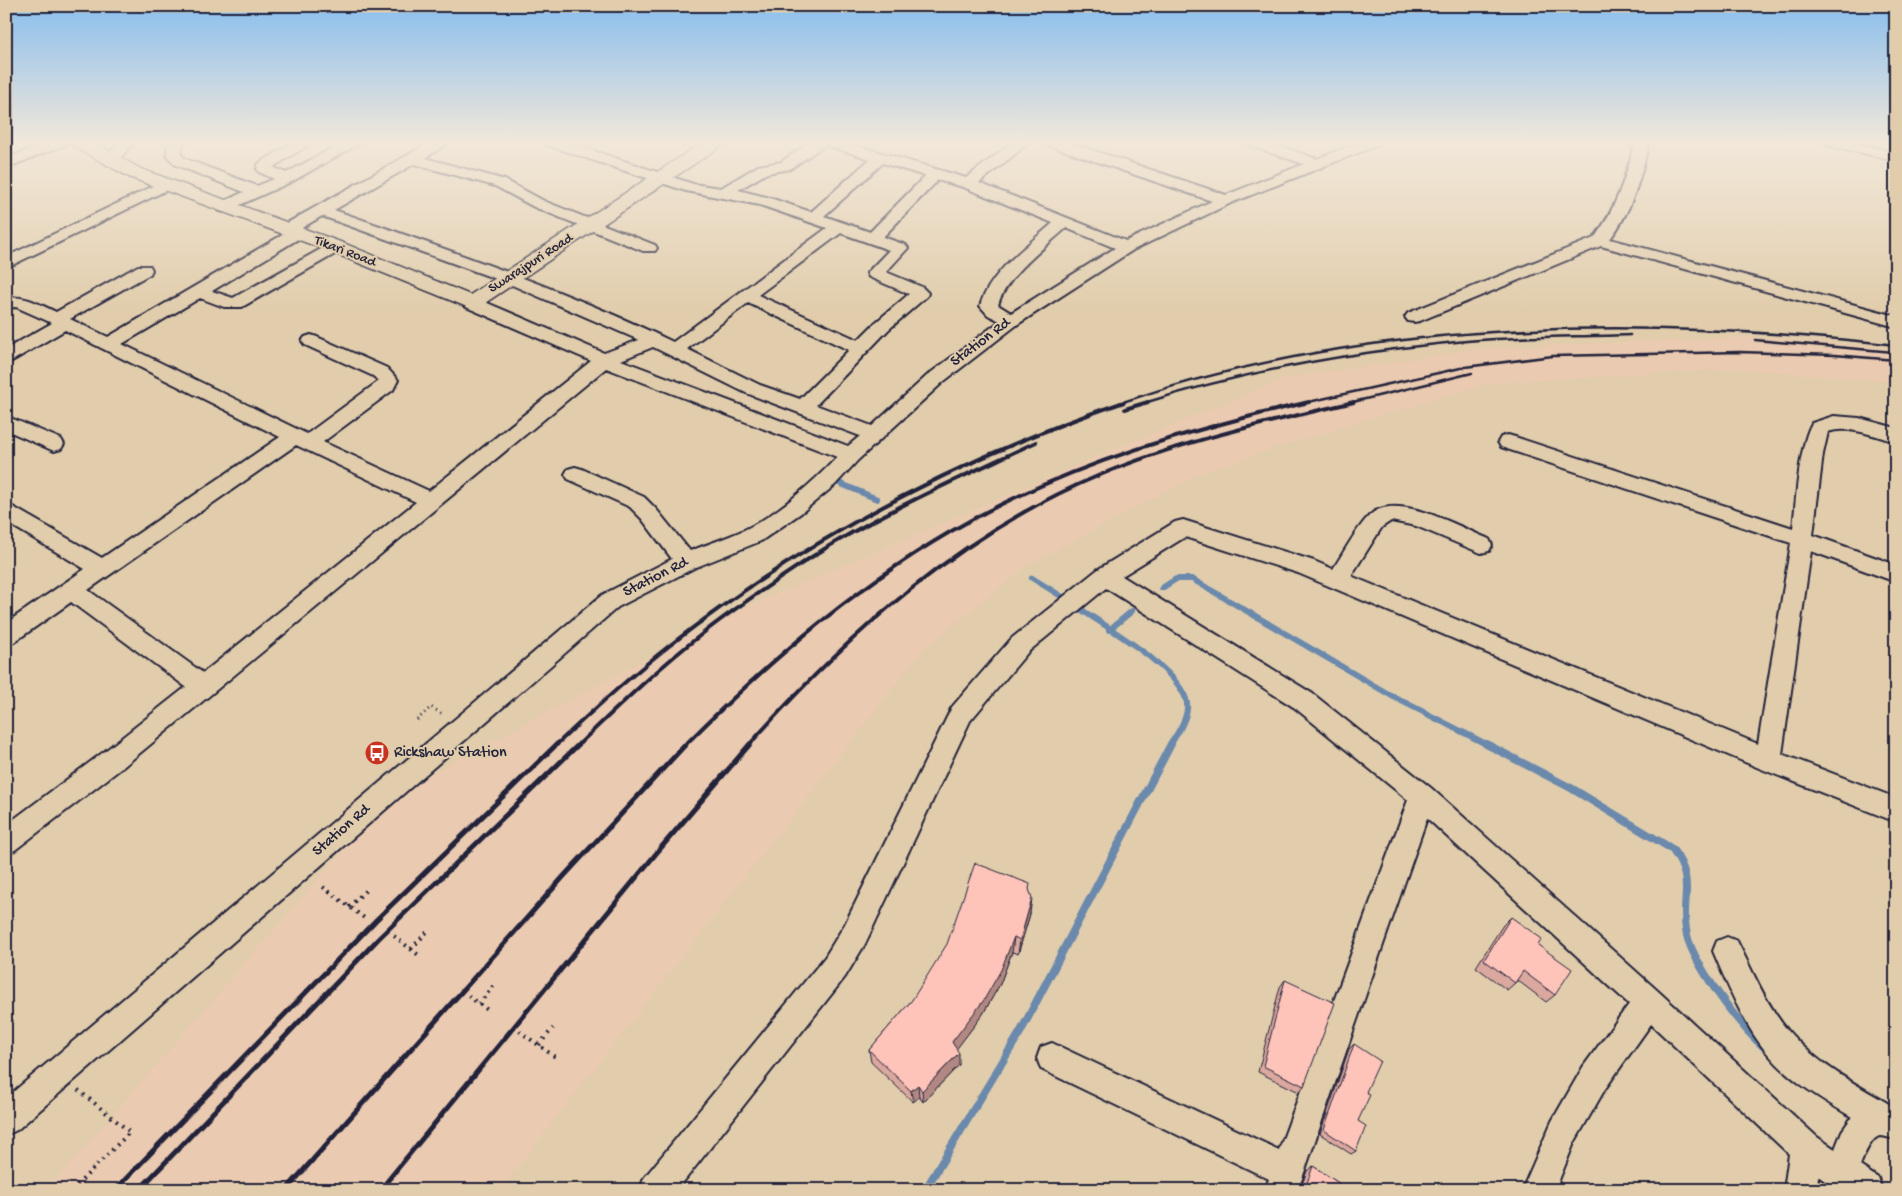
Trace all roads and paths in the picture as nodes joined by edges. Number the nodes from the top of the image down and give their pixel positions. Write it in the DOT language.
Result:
graph roads {
  1 [pos="140,198"];
  2 [pos="200,198"];
  3 [pos="242,198"];
  4 [pos="346,198"];
  5 [pos="528,198"];
  6 [pos="634,198"];
  7 [pos="752,198"];
  8 [pos="836,198"];
  9 [pos="912,198"];
  10 [pos="1003,198"];
  11 [pos="1219,198"];
  12 [pos="1232,198"];
  13 [pos="1624,198"];
  14 [pos="1226,200"];
  15 [pos="224,207"];
  16 [pos="323,211"];
  17 [pos="813,218"];
  18 [pos="1064,222"];
  19 [pos="592,225"];
  20 [pos="839,227"];
  21 [pos="292,231"];
  22 [pos="873,238"];
  23 [pos="1600,241"];
  24 [pos="336,247"];
  25 [pos="1128,247"];
  26 [pos="649,248"];
  27 [pos="6,264"];
  28 [pos="144,270"];
  29 [pos="511,278"];
  30 [pos="199,291"];
  31 [pos="746,296"];
  32 [pos="6,303"];
  33 [pos="472,303"];
  34 [pos="1414,316"];
  35 [pos="1012,320"];
  36 [pos="61,321"];
  37 [pos="1896,322"];
  38 [pos="654,340"];
  39 [pos="310,341"];
  40 [pos="108,345"];
  41 [pos="860,348"];
  42 [pos="674,350"];
  43 [pos="6,356"];
  44 [pos="604,360"];
  45 [pos="803,407"];
  46 [pos="6,422"];
  47 [pos="875,434"];
  48 [pos="1896,435"];
  49 [pos="302,439"];
  50 [pos="1508,442"];
  51 [pos="54,444"];
  52 [pos="851,455"];
  53 [pos="575,474"];
  54 [pos="430,500"];
  55 [pos="6,512"];
  56 [pos="1802,539"];
  57 [pos="1481,545"];
  58 [pos="686,562"];
  59 [pos="103,568"];
  60 [pos="1896,574"];
  61 [pos="1105,576"];
  62 [pos="1337,580"];
  63 [pos="71,590"];
  64 [pos="6,635"];
  65 [pos="203,686"];
  66 [pos="1768,760"];
  67 [pos="1422,796"];
  68 [pos="1896,810"];
  69 [pos="6,841"];
  70 [pos="323,887"];
  71 [pos="368,888"];
  72 [pos="349,907"];
  73 [pos="368,920"];
  74 [pos="427,932"];
  75 [pos="394,936"];
  76 [pos="411,949"];
  77 [pos="1727,951"];
  78 [pos="421,957"];
  79 [pos="494,986"];
  80 [pos="468,996"];
  81 [pos="1649,1002"];
  82 [pos="479,1004"];
  83 [pos="489,1011"];
  84 [pos="553,1028"];
  85 [pos="519,1031"];
  86 [pos="539,1045"];
  87 [pos="1052,1058"];
  88 [pos="558,1059"];
  89 [pos="58,1074"];
  90 [pos="6,1119"];
  91 [pos="1891,1122"];
  92 [pos="1806,1148"];
  93 [pos="1841,1172"];
  94 [pos="1284,1180"];
  95 [pos="72,1190"];
  96 [pos="656,1190"];
  97 [pos="1538,1190"];
  98 [pos="1800,1190"];
  99 [pos="1866,1190"];
  1 -- 27 [label="street"];
  2 -- 15 [label="highway, Tikari Road"];
  3 -- 15 [label="street"];
  4 -- 16 [label="street"];
  5 -- 19 [label="street"];
  6 -- 19 [label="highway, Swarajpuri Road"];
  7 -- 17 [label="street"];
  8 -- 17 [label="street"];
  9 -- 22 [label="street"];
  10 -- 18 [label="street"];
  11 -- 14 [label="street"];
  12 -- 14 [label="street, Station Rd"];
  13 -- 23 [label="street"];
  14 -- 25 [label="street, Station Rd"];
  15 -- 21 [label="highway, Tikari Road"];
  16 -- 21 [label="street"];
  16 -- 29 [label="street"];
  17 -- 20 [label="street"];
  18 -- 25 [label="street"];
  18 -- 35 [label="street"];
  19 -- 26 [label="street"];
  19 -- 29 [label="highway, Swarajpuri Road"];
  20 -- 22 [label="street"];
  20 -- 31 [label="street"];
  21 -- 24 [label="highway, Tikari Road"];
  21 -- 30 [label="street"];
  22 -- 41 [label="street"];
  23 -- 34 [label="street"];
  23 -- 37 [label="street"];
  24 -- 30 [label="street"];
  24 -- 33 [label="highway, Tikari Road"];
  25 -- 35 [label="street, Station Rd"];
  28 -- 36 [label="street"];
  29 -- 33 [label="highway, Swarajpuri Road"];
  29 -- 38 [label="street"];
  30 -- 40 [label="street"];
  31 -- 41 [label="street"];
  31 -- 42 [label="street"];
  32 -- 36 [label="street"];
  33 -- 44 [label="street"];
  35 -- 47 [label="street, Station Rd"];
  36 -- 40 [label="street"];
  36 -- 43 [label="street"];
  38 -- 42 [label="street"];
  38 -- 44 [label="street"];
  39 -- 49 [label="street"];
  40 -- 49 [label="street"];
  41 -- 45 [label="street"];
  42 -- 45 [label="street"];
  44 -- 52 [label="street"];
  44 -- 54 [label="street"];
  45 -- 47 [label="street"];
  46 -- 51 [label="street"];
  47 -- 52 [label="street, Station Rd"];
  48 -- 56 [label="street"];
  49 -- 54 [label="street"];
  49 -- 59 [label="street"];
  50 -- 56 [label="street"];
  52 -- 58 [label="street, Station Rd"];
  53 -- 58 [label="street"];
  54 -- 65 [label="street"];
  55 -- 59 [label="street"];
  56 -- 60 [label="street"];
  56 -- 66 [label="street"];
  57 -- 62 [label="street"];
  58 -- 89 [label="street, Station Rd"];
  59 -- 63 [label="street"];
  61 -- 62 [label="street"];
  61 -- 67 [label="street"];
  61 -- 96 [label="street"];
  62 -- 66 [label="street"];
  63 -- 64 [label="street"];
  63 -- 65 [label="street"];
  65 -- 69 [label="street"];
  66 -- 68 [label="street"];
  67 -- 81 [label="street"];
  67 -- 94 [label="street"];
  70 -- 72 [label="path"];
  71 -- 72 [label="path"];
  72 -- 73 [label="path"];
  74 -- 76 [label="path"];
  75 -- 76 [label="path"];
  76 -- 78 [label="path"];
  77 -- 91 [label="street"];
  79 -- 82 [label="path"];
  80 -- 82 [label="path"];
  81 -- 92 [label="street"];
  81 -- 97 [label="street"];
  82 -- 83 [label="path"];
  84 -- 86 [label="path"];
  85 -- 86 [label="path"];
  86 -- 88 [label="path"];
  87 -- 94 [label="street"];
  89 -- 90 [label="street, Station Rd"];
  89 -- 95 [label="path"];
  91 -- 93 [label="street"];
  92 -- 93 [label="street"];
  92 -- 98 [label="street"];
  93 -- 99 [label="street"];
}
